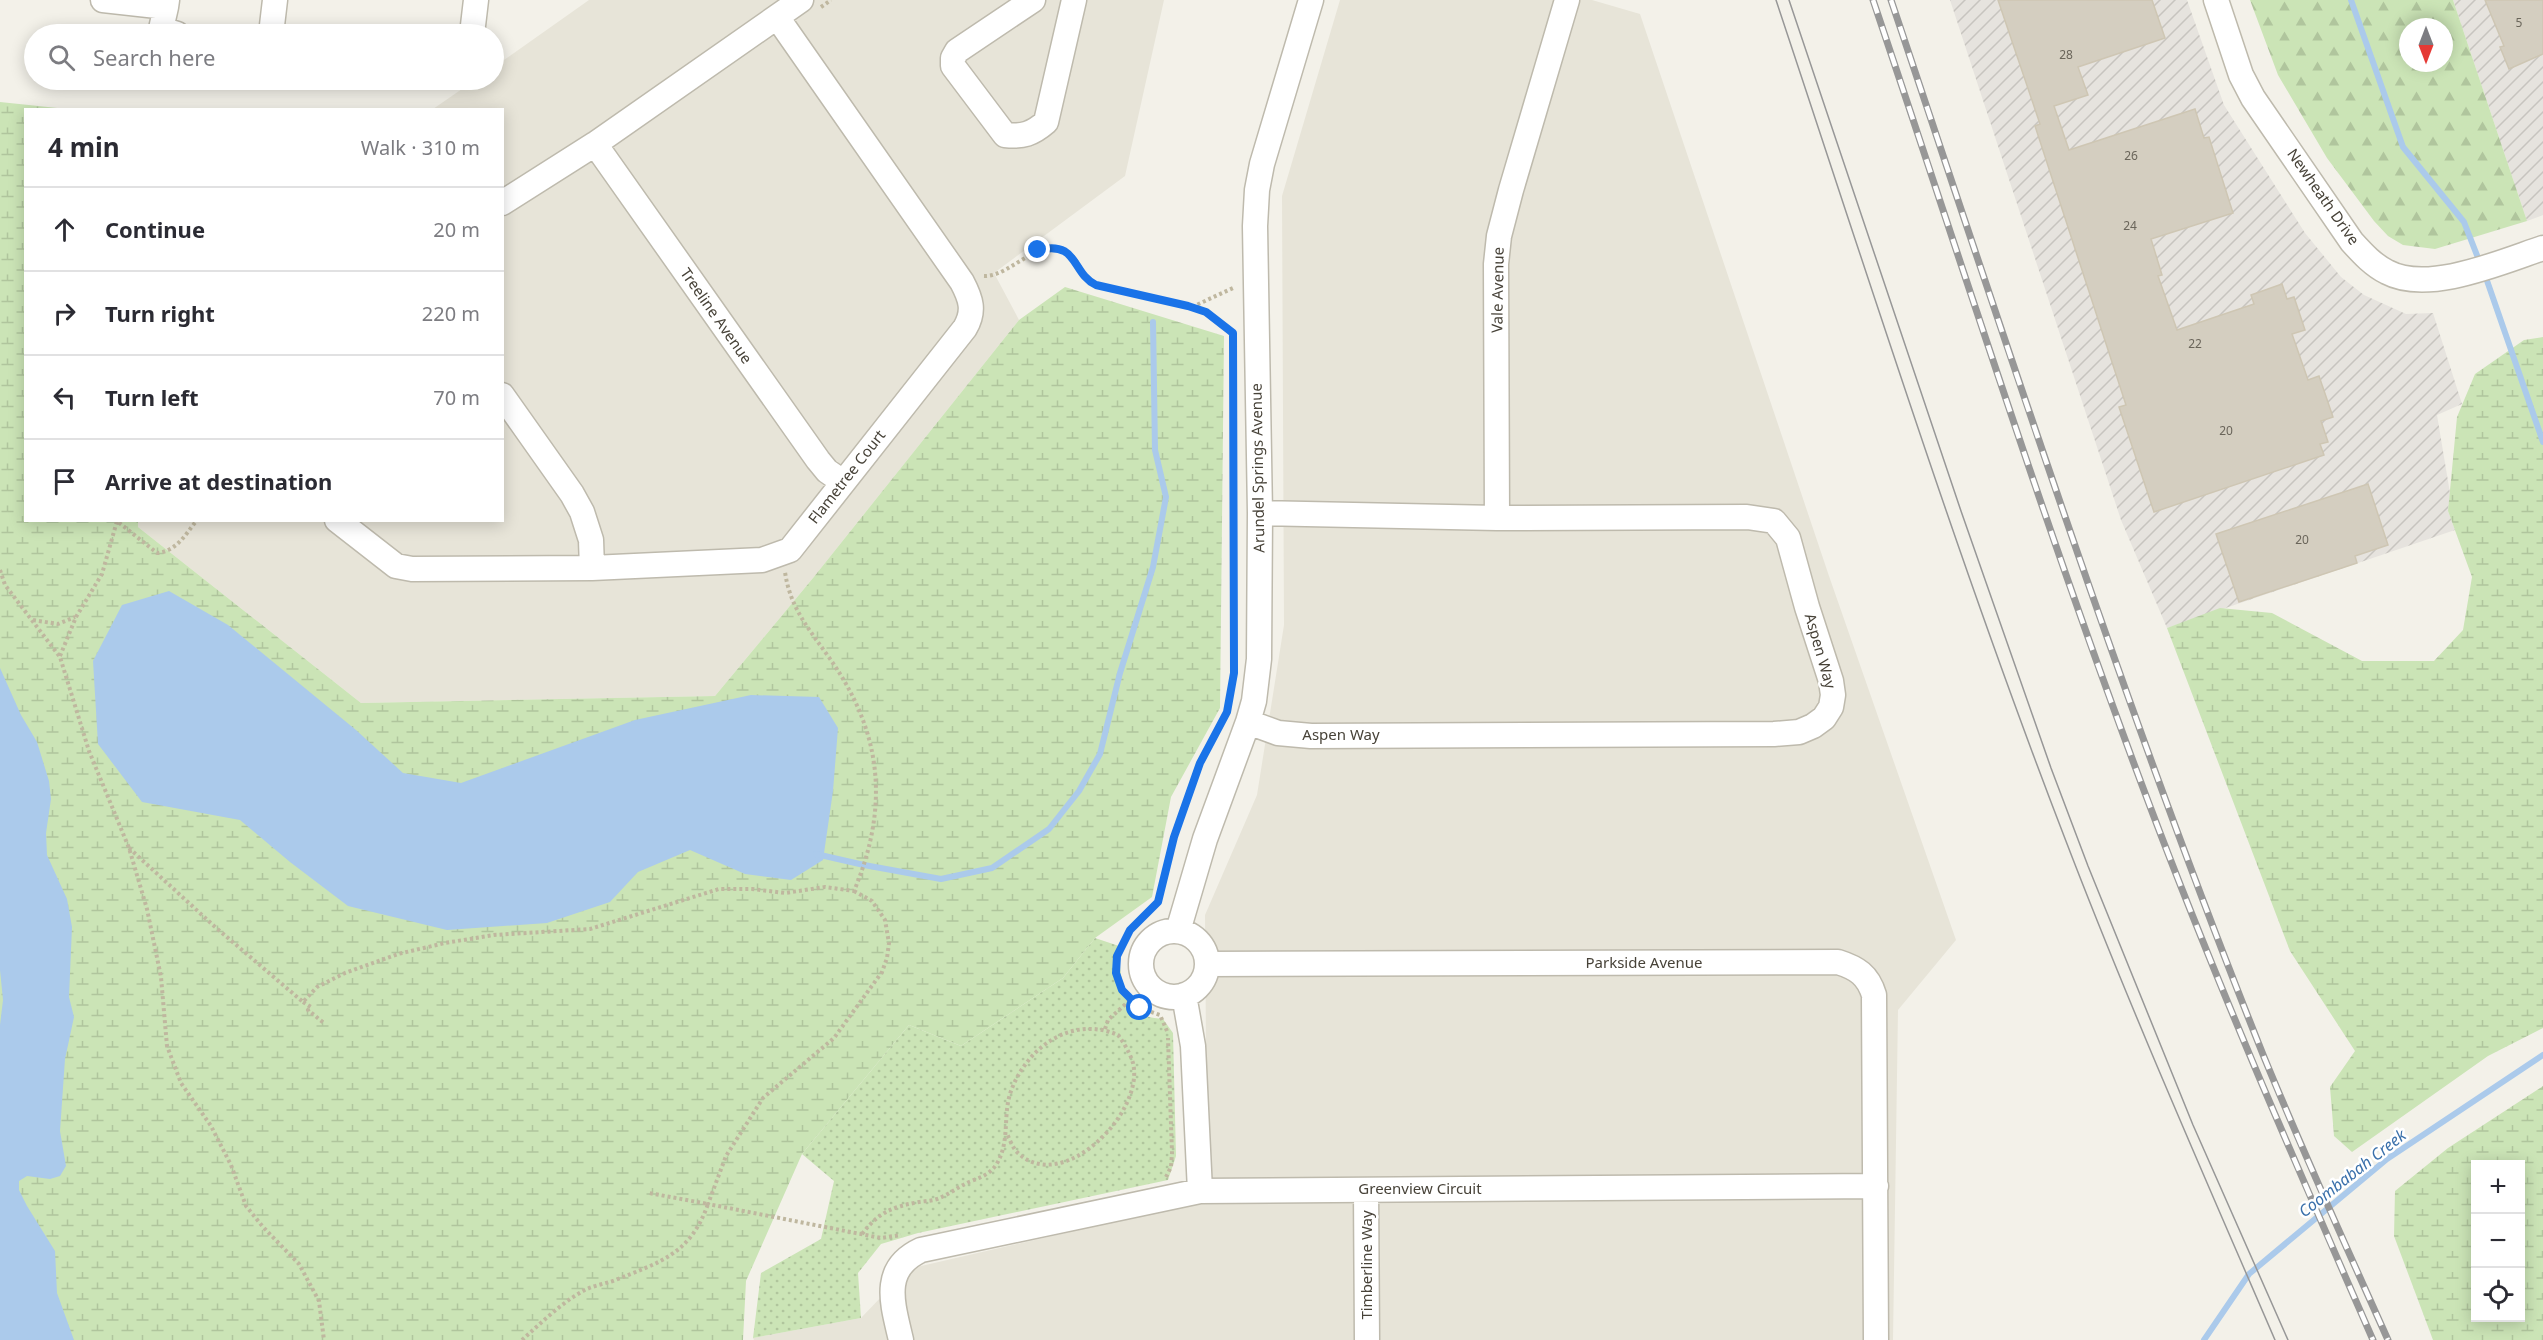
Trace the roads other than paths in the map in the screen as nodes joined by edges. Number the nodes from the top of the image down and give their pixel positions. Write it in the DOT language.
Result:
graph roads {
  1 [pos="103,0"];
  2 [pos="274,0"];
  3 [pos="476,0"];
  4 [pos="1033,0"];
  5 [pos="1074,0"];
  6 [pos="1311,0"];
  7 [pos="1568,0"];
  8 [pos="2216,0"];
  9 [pos="166,3"];
  10 [pos="806,7"];
  11 [pos="777,17"];
  12 [pos="162,24"];
  13 [pos="272,24"];
  14 [pos="473,24"];
  15 [pos="595,144"];
  16 [pos="504,202"];
  17 [pos="2543,248"];
  18 [pos="504,398"];
  19 [pos="843,483"];
  20 [pos="1260,513"];
  21 [pos="1497,518"];
  22 [pos="340,522"];
  23 [pos="592,568"];
  24 [pos="1248,722"];
  25 [pos="1178,931"];
  26 [pos="1208,964"];
  27 [pos="1184,995"];
  28 [pos="1876,1186"];
  29 [pos="1366,1190"];
  30 [pos="1200,1191"];
  31 [pos="901,1340"];
  32 [pos="1367,1340"];
  33 [pos="1876,1340"];
  1 -- 9 [label="street"];
  2 -- 13 [label="street"];
  3 -- 14 [label="street"];
  4 -- 5 [label="street"];
  6 -- 20 [label="street, Arundel Springs Avenue"];
  7 -- 21 [label="street, Vale Avenue"];
  8 -- 17 [label="street, Newheath Drive"];
  9 -- 12 [label="street"];
  10 -- 11 [label="street"];
  11 -- 15 [label="street"];
  11 -- 19 [label="street, Flametree Court"];
  15 -- 16 [label="street"];
  15 -- 19 [label="street, Treeline Avenue"];
  18 -- 23 [label="street"];
  19 -- 23 [label="street, Flametree Court"];
  20 -- 21 [label="street, Aspen Way"];
  20 -- 24 [label="street, Arundel Springs Avenue"];
  21 -- 24 [label="street, Aspen Way"];
  22 -- 23 [label="street"];
  24 -- 25 [label="street, Arundel Springs Avenue"];
  25 -- 26 [label="street"];
  25 -- 27 [label="street"];
  26 -- 27 [label="street"];
  26 -- 28 [label="street, Parkside Avenue"];
  27 -- 30 [label="street"];
  28 -- 29 [label="street, Greenview Circuit"];
  28 -- 33 [label="street"];
  29 -- 30 [label="street, Greenview Circuit"];
  29 -- 32 [label="street, Timberline Way"];
  30 -- 31 [label="street, Greenview Circuit"];
}
